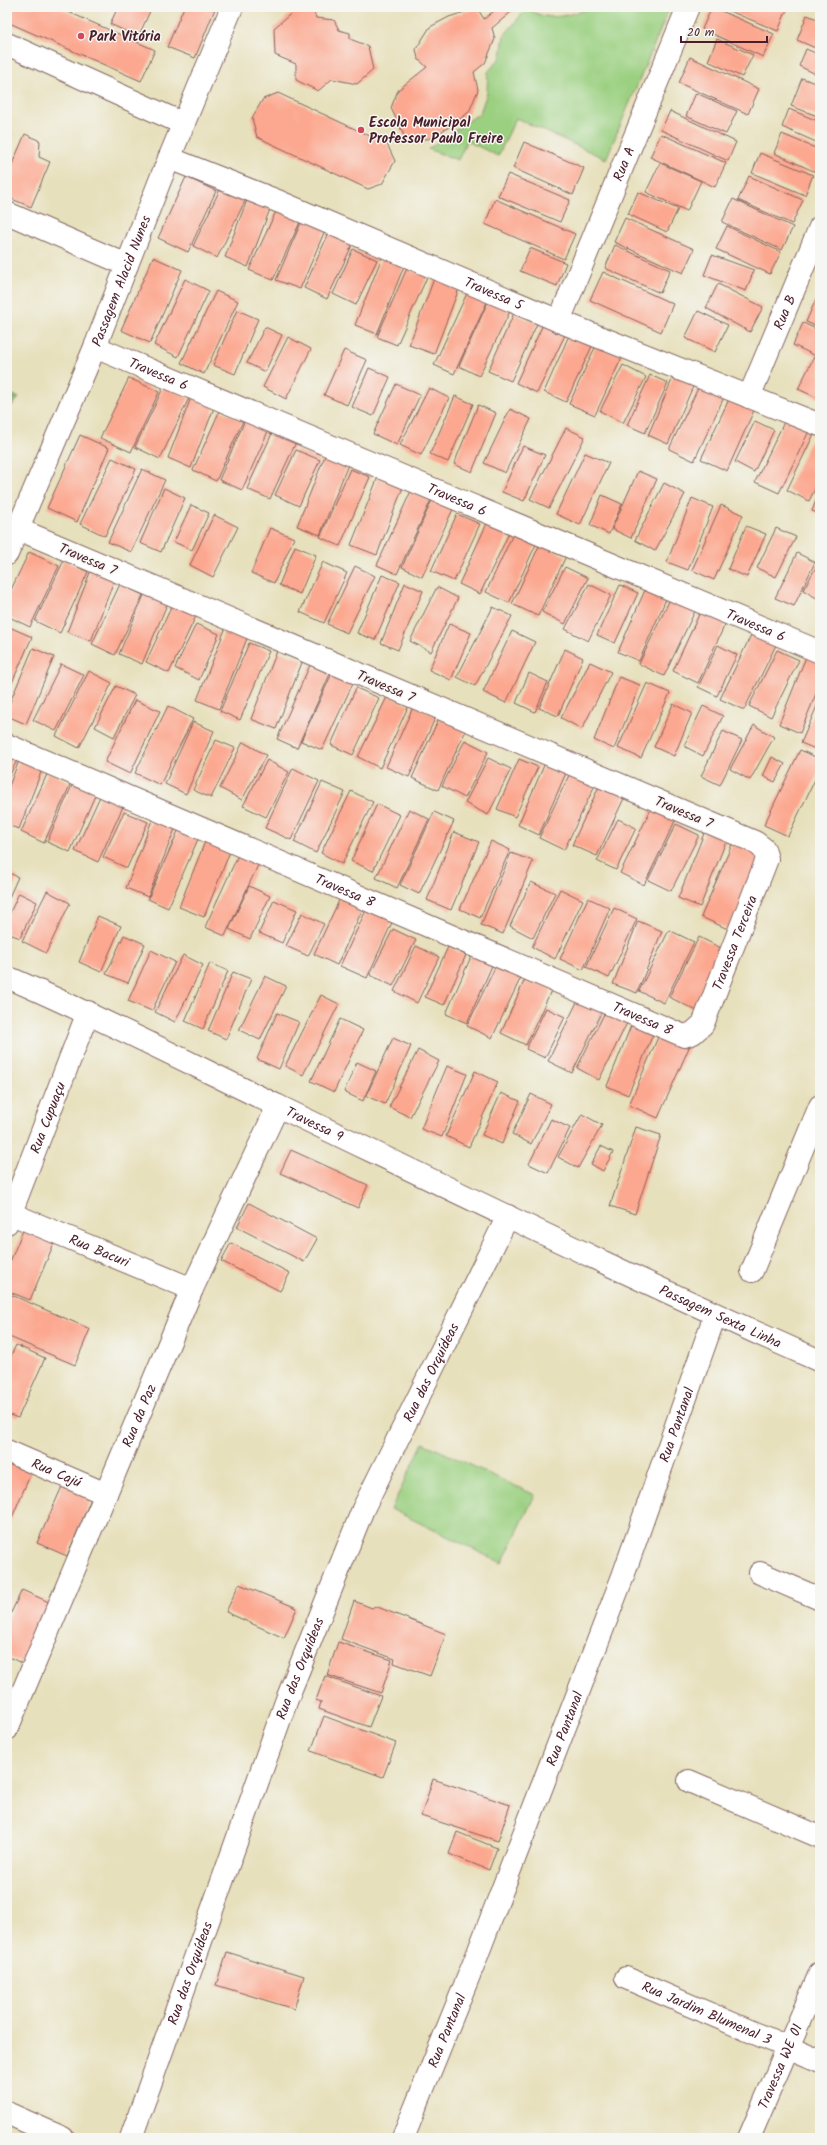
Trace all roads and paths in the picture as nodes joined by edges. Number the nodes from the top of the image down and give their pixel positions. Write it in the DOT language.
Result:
graph roads {
  1 [pos="232,7"];
  2 [pos="688,7"];
  3 [pos="7,44"];
  4 [pos="184,124"];
  5 [pos="169,158"];
  6 [pos="7,213"];
  7 [pos="820,227"];
  8 [pos="127,265"];
  9 [pos="559,321"];
  10 [pos="95,347"];
  11 [pos="749,397"];
  12 [pos="820,425"];
  13 [pos="18,529"];
  14 [pos="7,554"];
  15 [pos="820,652"];
  16 [pos="7,745"];
  17 [pos="755,842"];
  18 [pos="7,977"];
  19 [pos="88,1012"];
  20 [pos="684,1036"];
  21 [pos="278,1106"];
  22 [pos="820,1106"];
  23 [pos="8,1216"];
  24 [pos="508,1216"];
  25 [pos="622,1270"];
  26 [pos="752,1271"];
  27 [pos="192,1288"];
  28 [pos="715,1315"];
  29 [pos="820,1361"];
  30 [pos="7,1451"];
  31 [pos="106,1494"];
  32 [pos="760,1573"];
  33 [pos="820,1599"];
  34 [pos="15,1688"];
  35 [pos="7,1729"];
  36 [pos="689,1781"];
  37 [pos="820,1836"];
  38 [pos="820,1973"];
  39 [pos="626,1978"];
  40 [pos="787,2046"];
  41 [pos="820,2061"];
  42 [pos="7,2114"];
  43 [pos="62,2138"];
  44 [pos="131,2138"];
  45 [pos="403,2138"];
  46 [pos="749,2138"];
  1 -- 4 [label="street, Passagem Alacid Nunes"];
  2 -- 9 [label="street, Rua A"];
  3 -- 4 [label="street"];
  4 -- 5 [label="street, Passagem Alacid Nunes"];
  5 -- 8 [label="street, Passagem Alacid Nunes"];
  5 -- 9 [label="street, Travessa 5"];
  6 -- 8 [label="street"];
  7 -- 11 [label="street, Rua B"];
  8 -- 10 [label="street, Passagem Alacid Nunes"];
  9 -- 11 [label="street, Travessa 5"];
  10 -- 13 [label="street, Passagem Alacid Nunes"];
  10 -- 15 [label="street, Travessa 6"];
  11 -- 12 [label="street, Travessa 5"];
  13 -- 14 [label="street, Passagem Alacid Nunes"];
  13 -- 17 [label="street, Travessa 7"];
  16 -- 20 [label="street, Travessa 8"];
  17 -- 20 [label="street, Travessa Terceira"];
  18 -- 19 [label="street, Travessa 9"];
  19 -- 21 [label="street, Travessa 9"];
  19 -- 23 [label="street, Rua Cupuaçu"];
  21 -- 24 [label="street, Travessa 9"];
  21 -- 27 [label="street, Rua da Paz"];
  22 -- 26 [label="street"];
  23 -- 27 [label="street, Rua Bacuri"];
  24 -- 25 [label="street, Travessa 9"];
  24 -- 44 [label="street, Rua das Orquídeas"];
  25 -- 28 [label="street, Passagem Sexta Linha"];
  27 -- 31 [label="street, Rua da Paz"];
  28 -- 29 [label="street, Passagem Sexta Linha"];
  28 -- 45 [label="street, Rua Pantanal"];
  30 -- 31 [label="street, Rua Cajú"];
  31 -- 34 [label="street, Rua da Paz"];
  32 -- 33 [label="street"];
  34 -- 35 [label="street, Rua da Paz"];
  36 -- 37 [label="street"];
  38 -- 40 [label="street, Travessa WE 01"];
  39 -- 40 [label="street, Rua Jardim Blumenal 3"];
  40 -- 41 [label="street, Rua Jardim Blumenal 3"];
  40 -- 46 [label="street, Travessa WE 01"];
  42 -- 43 [label="street"];
}
